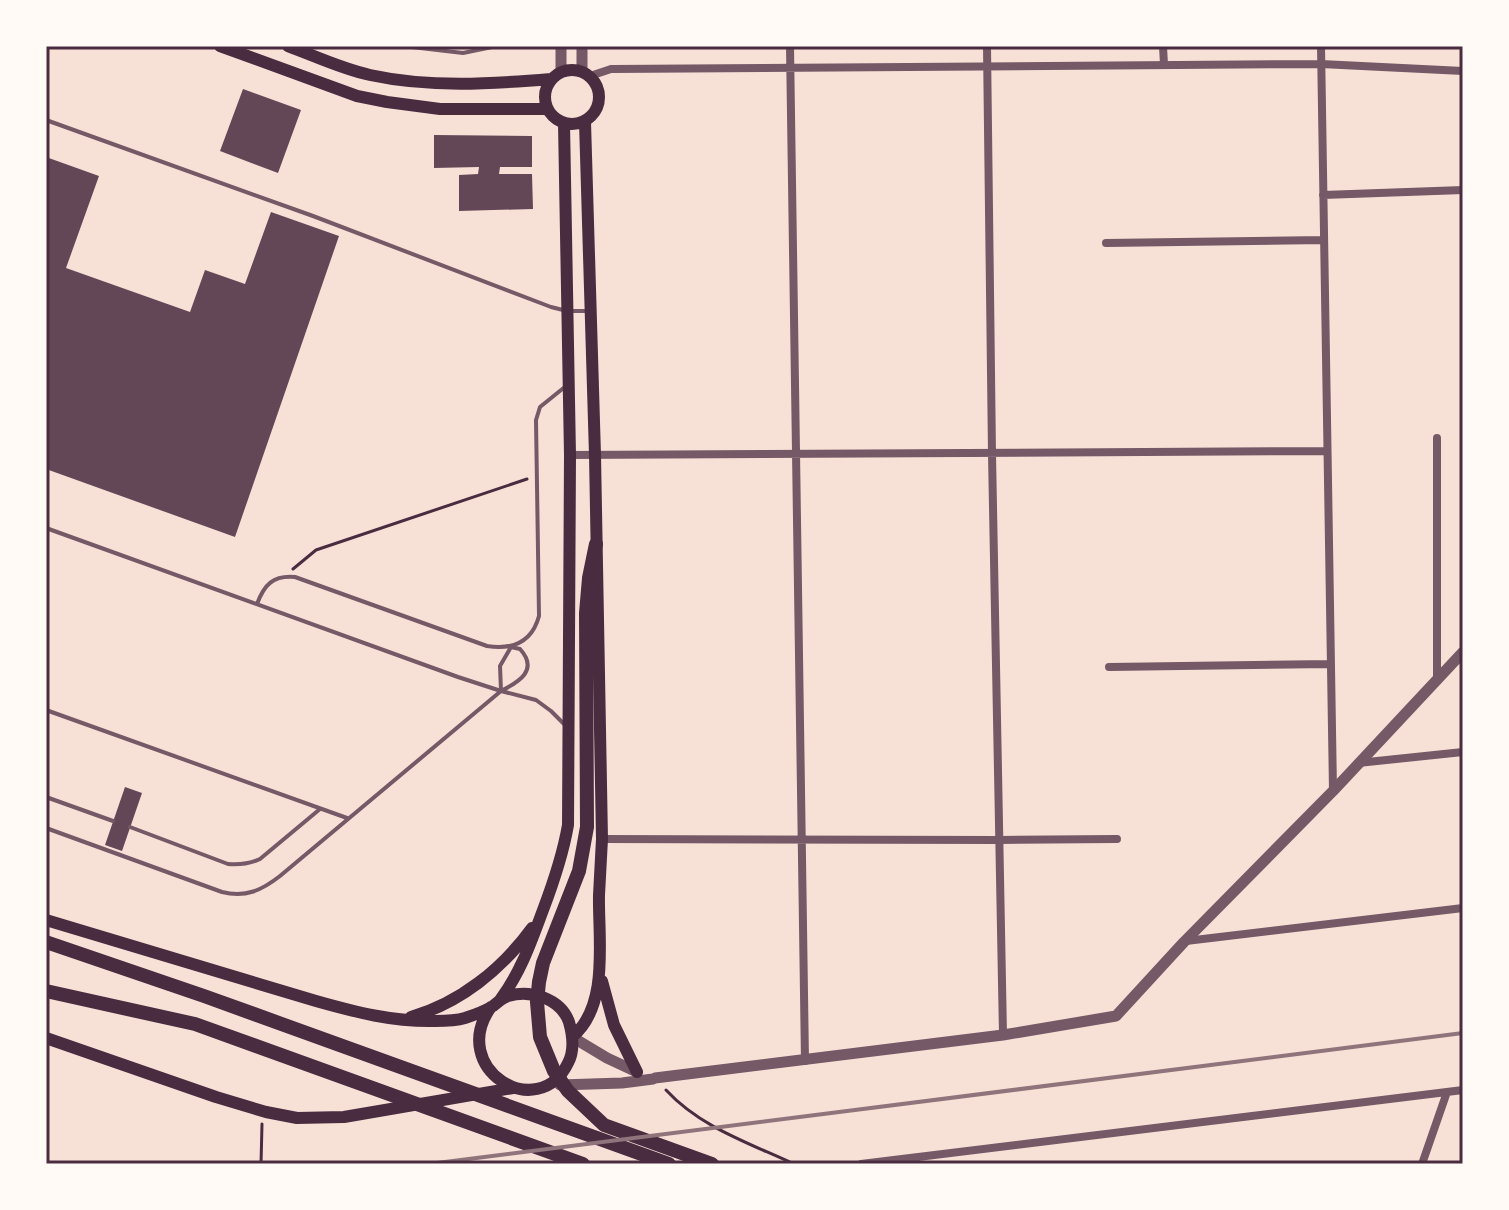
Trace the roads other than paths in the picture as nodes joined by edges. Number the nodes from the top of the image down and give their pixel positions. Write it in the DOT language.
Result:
graph roads {
  1 [pos="220,46"];
  2 [pos="265,46"];
  3 [pos="288,46"];
  4 [pos="403,46"];
  5 [pos="497,46"];
  6 [pos="561,46"];
  7 [pos="582,46"];
  8 [pos="790,46"];
  9 [pos="987,46"];
  10 [pos="1163,46"];
  11 [pos="1321,46"];
  12 [pos="259,60"];
  13 [pos="1321,64"];
  14 [pos="1164,65"];
  15 [pos="987,66"];
  16 [pos="790,67"];
  17 [pos="1463,71"];
  18 [pos="586,74"];
  19 [pos="556,75"];
  20 [pos="391,79"];
  21 [pos="387,102"];
  22 [pos="547,109"];
  23 [pos="46,120"];
  24 [pos="585,122"];
  25 [pos="564,123"];
  26 [pos="1463,190"];
  27 [pos="1323,195"];
  28 [pos="1324,240"];
  29 [pos="1106,243"];
  30 [pos="567,311"];
  31 [pos="591,311"];
  32 [pos="568,384"];
  33 [pos="1437,438"];
  34 [pos="1326,451"];
  35 [pos="992,454"];
  36 [pos="570,455"];
  37 [pos="595,455"];
  38 [pos="796,455"];
  39 [pos="46,528"];
  40 [pos="596,544"];
  41 [pos="257,604"];
  42 [pos="511,647"];
  43 [pos="1463,652"];
  44 [pos="1330,664"];
  45 [pos="1109,667"];
  46 [pos="1437,679"];
  47 [pos="501,691"];
  48 [pos="46,710"];
  49 [pos="568,728"];
  50 [pos="1463,752"];
  51 [pos="1358,763"];
  52 [pos="1333,791"];
  53 [pos="46,797"];
  54 [pos="320,809"];
  55 [pos="347,818"];
  56 [pos="113,821"];
  57 [pos="130,827"];
  58 [pos="46,828"];
  59 [pos="602,839"];
  60 [pos="1117,839"];
  61 [pos="801,840"];
  62 [pos="1000,840"];
  63 [pos="1463,908"];
  64 [pos="542,913"];
  65 [pos="46,920"];
  66 [pos="46,942"];
  67 [pos="1184,942"];
  68 [pos="599,970"];
  69 [pos="46,991"];
  70 [pos="495,1003"];
  71 [pos="400,1020"];
  72 [pos="1003,1035"];
  73 [pos="572,1037"];
  74 [pos="46,1038"];
  75 [pos="805,1061"];
  76 [pos="637,1072"];
  77 [pos="654,1078"];
  78 [pos="548,1084"];
  79 [pos="513,1088"];
  80 [pos="1463,1090"];
  81 [pos="1447,1092"];
  82 [pos="583,1164"];
  83 [pos="669,1164"];
  84 [pos="712,1164"];
  85 [pos="861,1164"];
  86 [pos="1422,1164"];
  1 -- 12 [label="main road"];
  2 -- 12 [label="main road"];
  3 -- 20 [label="main road"];
  4 -- 5 [label="lane"];
  6 -- 19 [label="street"];
  7 -- 18 [label="street"];
  8 -- 16 [label="street"];
  9 -- 15 [label="street"];
  10 -- 14 [label="street"];
  11 -- 13 [label="street"];
  12 -- 21 [label="main road"];
  13 -- 14 [label="street"];
  13 -- 17 [label="street"];
  13 -- 27 [label="street"];
  14 -- 15 [label="street"];
  15 -- 16 [label="street"];
  15 -- 35 [label="street"];
  16 -- 18 [label="street"];
  16 -- 38 [label="street"];
  18 -- 19 [label="main road"];
  18 -- 24 [label="main road"];
  19 -- 20 [label="main road"];
  19 -- 22 [label="main road"];
  20 -- 21 [label="main road"];
  21 -- 22 [label="main road"];
  22 -- 25 [label="main road"];
  23 -- 30 [label="lane"];
  24 -- 25 [label="main road"];
  24 -- 31 [label="main road"];
  25 -- 30 [label="main road"];
  26 -- 27 [label="street"];
  27 -- 28 [label="street"];
  28 -- 29 [label="street"];
  28 -- 34 [label="street"];
  30 -- 31 [label="lane"];
  30 -- 32 [label="main road"];
  31 -- 37 [label="main road"];
  32 -- 36 [label="main road"];
  32 -- 42 [label="lane"];
  33 -- 46 [label="street"];
  34 -- 35 [label="street"];
  34 -- 44 [label="street"];
  35 -- 38 [label="street"];
  35 -- 62 [label="street"];
  36 -- 37 [label="street"];
  36 -- 49 [label="main road"];
  37 -- 38 [label="street"];
  37 -- 40 [label="main road"];
  38 -- 61 [label="street"];
  39 -- 41 [label="lane"];
  40 -- 59 [label="main road"];
  40 -- 84 [label="highway"];
  41 -- 42 [label="lane"];
  41 -- 47 [label="lane"];
  42 -- 47 [label="lane"];
  42 -- 47 [label="lane"];
  43 -- 46 [label="street"];
  44 -- 45 [label="street"];
  44 -- 52 [label="street"];
  46 -- 51 [label="street"];
  47 -- 49 [label="lane"];
  47 -- 55 [label="lane"];
  48 -- 54 [label="lane"];
  49 -- 64 [label="main road"];
  50 -- 51 [label="street"];
  51 -- 52 [label="street"];
  52 -- 67 [label="street"];
  53 -- 56 [label="lane"];
  54 -- 55 [label="lane"];
  54 -- 57 [label="lane"];
  55 -- 58 [label="lane"];
  59 -- 61 [label="street"];
  59 -- 68 [label="main road"];
  60 -- 62 [label="street"];
  61 -- 62 [label="street"];
  61 -- 75 [label="street"];
  62 -- 72 [label="street"];
  63 -- 67 [label="street"];
  64 -- 70 [label="main road"];
  64 -- 71 [label="main road"];
  65 -- 71 [label="main road"];
  66 -- 83 [label="highway"];
  67 -- 72 [label="street"];
  68 -- 73 [label="main road"];
  68 -- 76 [label="main road"];
  69 -- 82 [label="highway"];
  70 -- 71 [label="main road"];
  70 -- 73 [label="main road"];
  70 -- 79 [label="main road"];
  72 -- 75 [label="street"];
  73 -- 76 [label="street"];
  73 -- 78 [label="main road"];
  74 -- 79 [label="main road"];
  75 -- 77 [label="street"];
  76 -- 77 [label="street"];
  77 -- 78 [label="street"];
  78 -- 79 [label="main road"];
  80 -- 81 [label="street"];
  81 -- 85 [label="street"];
  81 -- 86 [label="street"];
}
